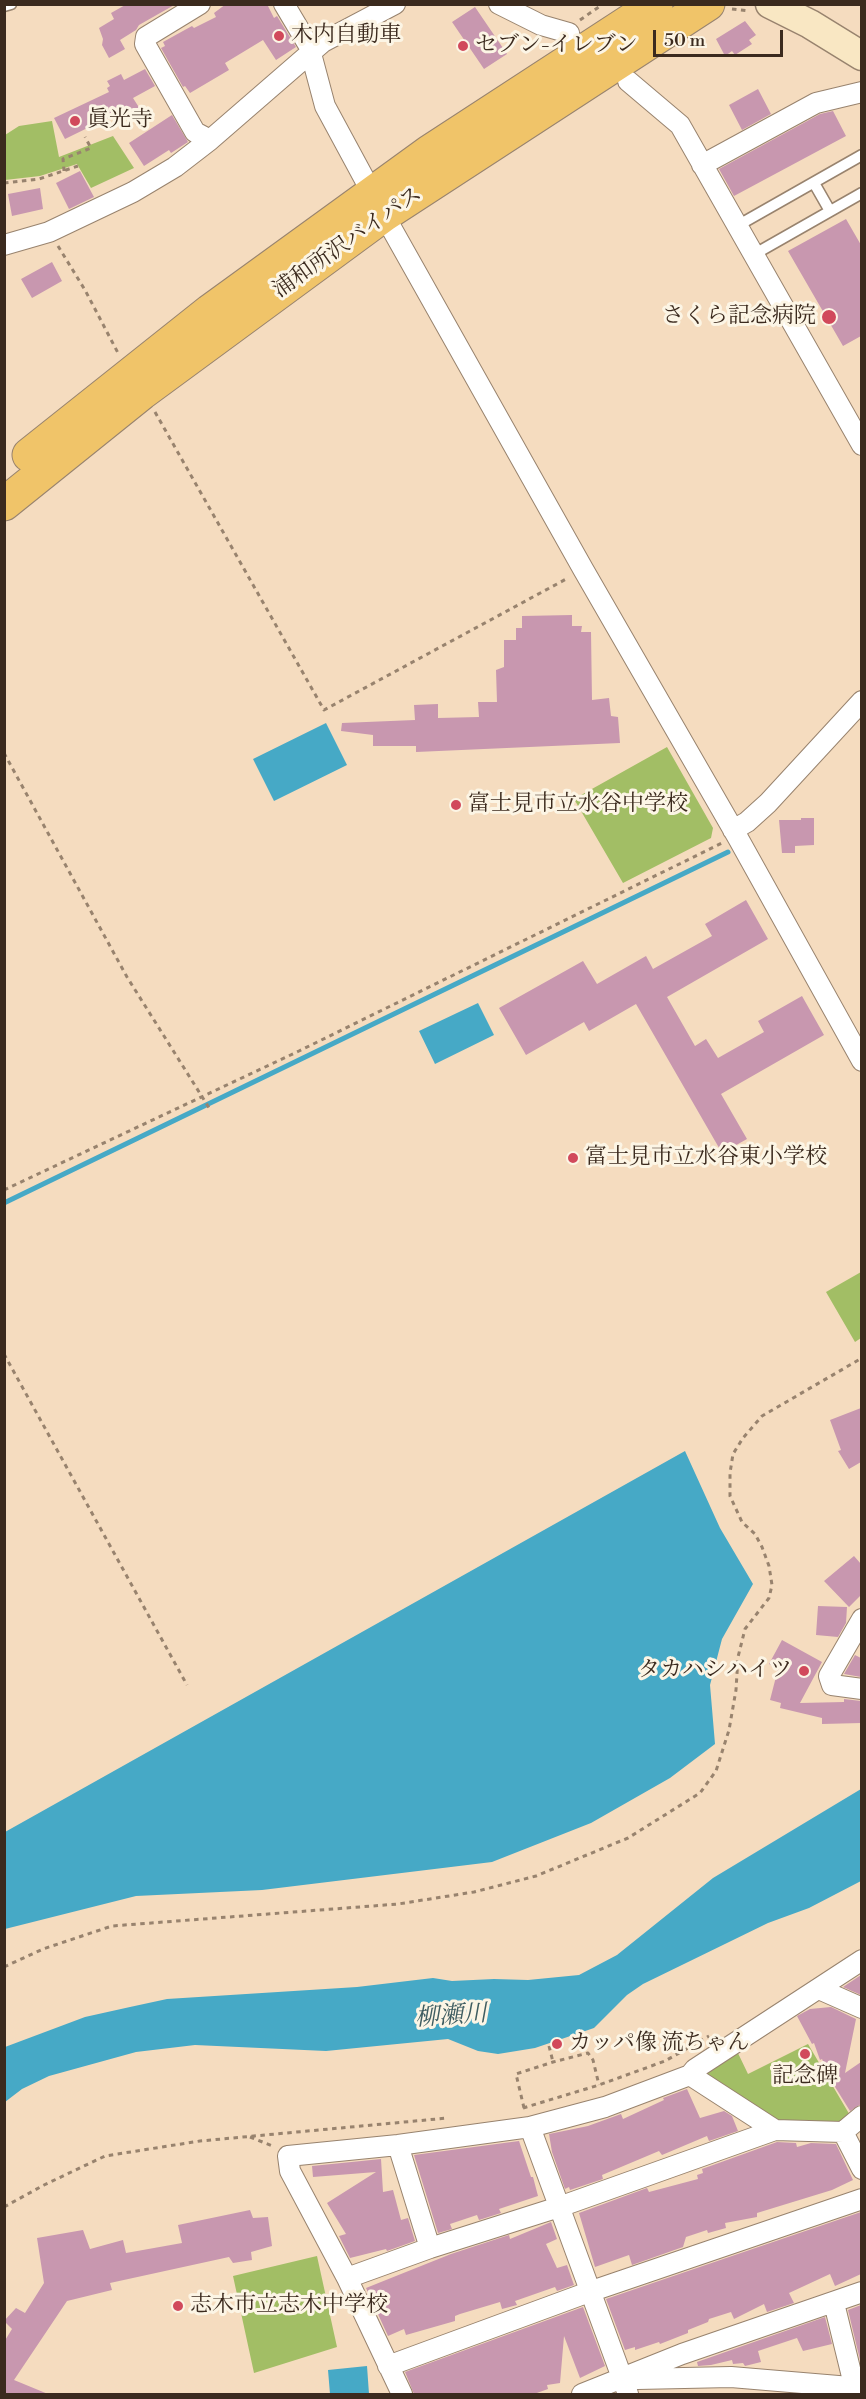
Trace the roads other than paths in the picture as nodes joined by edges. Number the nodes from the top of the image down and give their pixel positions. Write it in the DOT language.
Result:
graph roads {
  1 [pos="11,4"];
  2 [pos="200,4"];
  3 [pos="284,4"];
  4 [pos="395,4"];
  5 [pos="499,4"];
  6 [pos="656,4"];
  7 [pos="4,6"];
  8 [pos="719,7"];
  9 [pos="760,8"];
  10 [pos="567,32"];
  11 [pos="310,52"];
  12 [pos="861,56"];
  13 [pos="628,81"];
  14 [pos="861,93"];
  15 [pos="210,140"];
  16 [pos="861,155"];
  17 [pos="702,165"];
  18 [pos="814,183"];
  19 [pos="861,193"];
  20 [pos="378,204"];
  21 [pos="830,211"];
  22 [pos="737,226"];
  23 [pos="4,245"];
  24 [pos="753,255"];
  25 [pos="136,383"];
  26 [pos="861,445"];
  27 [pos="4,475"];
  28 [pos="4,504"];
  29 [pos="861,701"];
  30 [pos="738,838"];
  31 [pos="861,1061"];
  32 [pos="861,1619"];
  33 [pos="861,1689"];
  34 [pos="861,1960"];
  35 [pos="819,1989"];
  36 [pos="861,2008"];
  37 [pos="690,2075"];
  38 [pos="861,2116"];
  39 [pos="530,2127"];
  40 [pos="775,2130"];
  41 [pos="843,2132"];
  42 [pos="398,2145"];
  43 [pos="861,2169"];
  44 [pos="861,2199"];
  45 [pos="559,2207"];
  46 [pos="430,2248"];
  47 [pos="347,2278"];
  48 [pos="589,2292"];
  49 [pos="861,2292"];
  50 [pos="834,2303"];
  51 [pos="682,2354"];
  52 [pos="388,2366"];
  53 [pos="687,2376"];
  54 [pos="625,2387"];
  55 [pos="858,2388"];
  56 [pos="402,2394"];
  57 [pos="582,2394"];
  1 -- 7 [label="lane"];
  2 -- 15 [label="street"];
  3 -- 11 [label="street"];
  4 -- 11 [label="street"];
  5 -- 10 [label="street"];
  6 -- 20 [label="highway, 浦和所沢バイパス"];
  8 -- 20 [label="highway, 浦和所沢バイパス"];
  9 -- 12 [label="main road"];
  11 -- 15 [label="street"];
  11 -- 20 [label="street"];
  13 -- 17 [label="street"];
  14 -- 17 [label="street"];
  15 -- 23 [label="street"];
  16 -- 18 [label="lane"];
  17 -- 22 [label="street"];
  18 -- 21 [label="lane"];
  18 -- 22 [label="lane"];
  19 -- 21 [label="lane"];
  20 -- 25 [label="highway, 浦和所沢バイパス"];
  20 -- 30 [label="street"];
  21 -- 24 [label="lane"];
  22 -- 24 [label="street"];
  24 -- 26 [label="street"];
  25 -- 27 [label="highway, 浦和所沢バイパス"];
  25 -- 28 [label="highway, 浦和所沢バイパス"];
  29 -- 30 [label="street"];
  30 -- 31 [label="street"];
  32 -- 33 [label="street"];
  34 -- 35 [label="street"];
  35 -- 36 [label="street"];
  35 -- 37 [label="street"];
  37 -- 39 [label="street"];
  37 -- 40 [label="street"];
  38 -- 41 [label="street"];
  39 -- 42 [label="street"];
  39 -- 45 [label="street"];
  40 -- 41 [label="street"];
  40 -- 45 [label="street"];
  41 -- 43 [label="street"];
  42 -- 46 [label="street"];
  42 -- 47 [label="street"];
  44 -- 48 [label="street"];
  45 -- 46 [label="street"];
  45 -- 48 [label="street"];
  46 -- 47 [label="street"];
  47 -- 52 [label="street"];
  48 -- 52 [label="street"];
  48 -- 54 [label="street"];
  49 -- 50 [label="street"];
  50 -- 51 [label="street"];
  50 -- 55 [label="street"];
  51 -- 53 [label="street"];
  51 -- 54 [label="street"];
  52 -- 56 [label="street"];
  53 -- 54 [label="street"];
  53 -- 55 [label="street"];
  54 -- 57 [label="street"];
}
